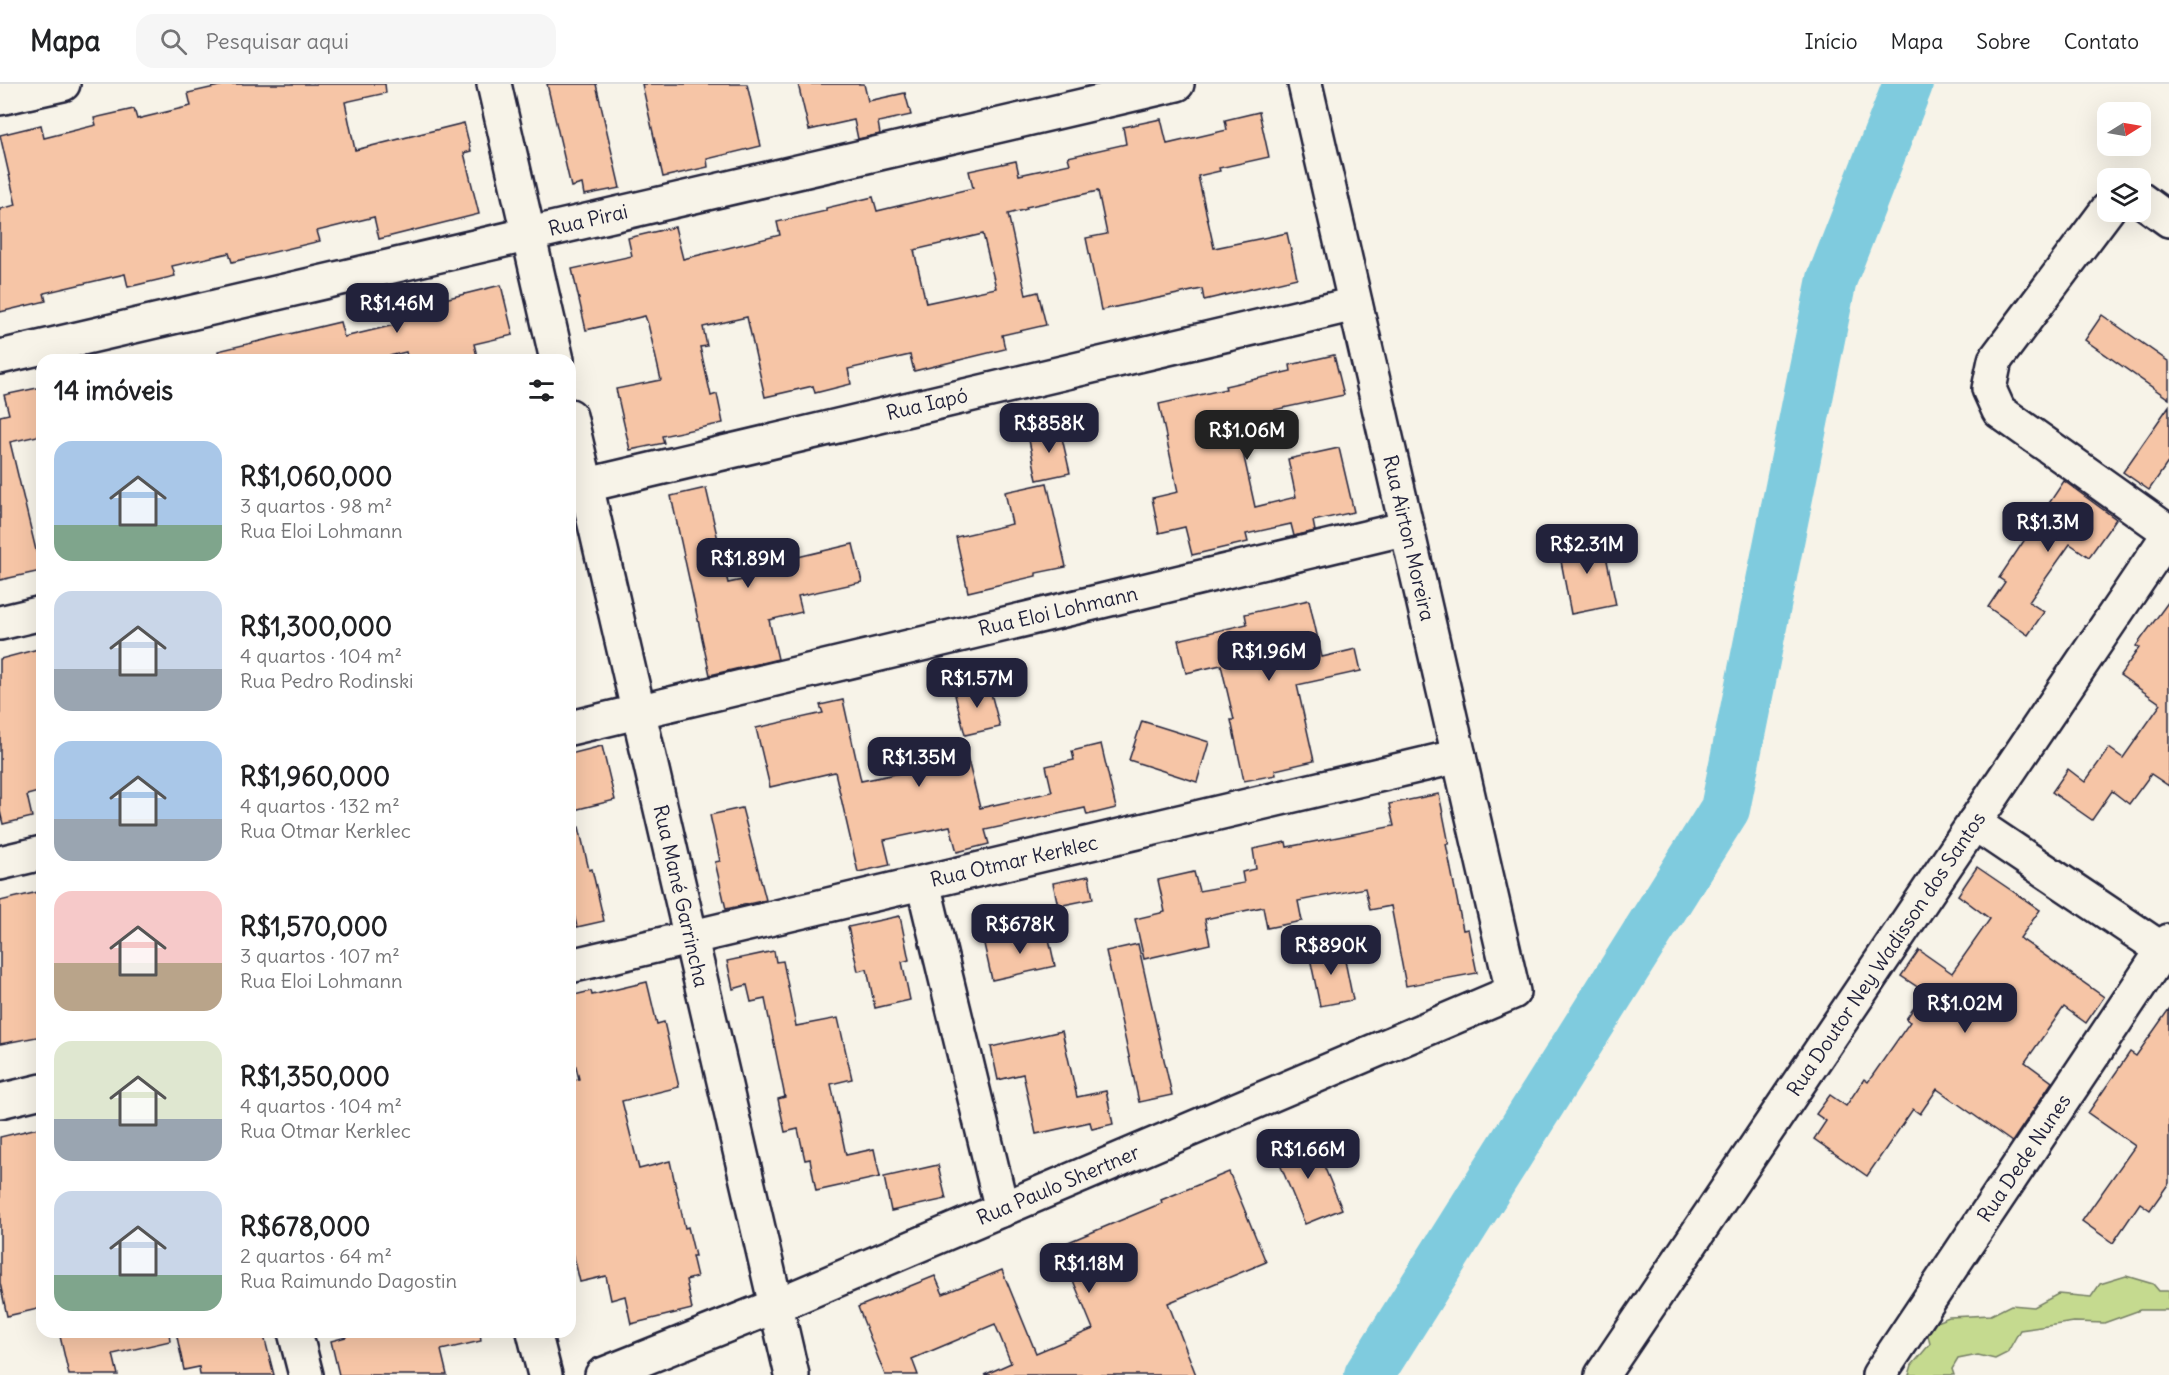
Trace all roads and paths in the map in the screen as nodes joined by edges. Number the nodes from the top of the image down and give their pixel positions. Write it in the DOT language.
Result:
graph roads {
  1 [pos="63,84"];
  2 [pos="494,84"];
  3 [pos="1177,84"];
  4 [pos="1305,84"];
  5 [pos="0,98"];
  6 [pos="2151,207"];
  7 [pos="2169,220"];
  8 [pos="2098,222"];
  9 [pos="528,234"];
  10 [pos="1355,304"];
  11 [pos="556,354"];
  12 [pos="0,357"];
  13 [pos="576,469"];
  14 [pos="578,487"];
  15 [pos="1407,528"];
  16 [pos="2169,533"];
  17 [pos="36,614"];
  18 [pos="0,623"];
  19 [pos="638,711"];
  20 [pos="576,726"];
  21 [pos="1459,756"];
  22 [pos="1974,823"];
  23 [pos="36,855"];
  24 [pos="0,864"];
  25 [pos="922,883"];
  26 [pos="690,938"];
  27 [pos="2167,948"];
  28 [pos="576,965"];
  29 [pos="1513,992"];
  30 [pos="36,1092"];
  31 [pos="0,1101"];
  32 [pos="1002,1210"];
  33 [pos="775,1306"];
  34 [pos="297,1338"];
  35 [pos="536,1338"];
  36 [pos="306,1375"];
  37 [pos="545,1375"];
  38 [pos="602,1375"];
  39 [pos="792,1375"];
  40 [pos="1602,1375"];
  41 [pos="1879,1375"];
  1 -- 5 [label="street"];
  2 -- 9 [label="street"];
  3 -- 9 [label="street, Rua Pirai"];
  4 -- 10 [label="street, Rua Airton Moreira"];
  6 -- 7 [label="street"];
  8 -- 16 [label="street"];
  9 -- 11 [label="street"];
  9 -- 12 [label="street, Rua Pirai"];
  10 -- 14 [label="street, Rua Iapó"];
  10 -- 15 [label="street, Rua Airton Moreira"];
  13 -- 14 [label="street, Rua Mané Garrincha"];
  14 -- 19 [label="street, Rua Mané Garrincha"];
  15 -- 19 [label="street, Rua Eloi Lohmann"];
  15 -- 21 [label="street, Rua Airton Moreira"];
  16 -- 22 [label="street, Rua Doutor Ney Wadisson dos Santos"];
  17 -- 18 [label="street"];
  19 -- 20 [label="street, Rua Eloi Lohmann"];
  19 -- 26 [label="street, Rua Mané Garrincha"];
  21 -- 25 [label="street, Rua Otmar Kerklec"];
  21 -- 29 [label="street, Rua Airton Moreira"];
  22 -- 27 [label="street"];
  22 -- 40 [label="street, Rua Doutor Ney Wadisson dos Santos"];
  23 -- 24 [label="street"];
  25 -- 26 [label="street, Rua Otmar Kerklec"];
  25 -- 32 [label="street"];
  26 -- 28 [label="street, Rua Otmar Kerklec"];
  26 -- 33 [label="street, Rua Mané Garrincha"];
  27 -- 41 [label="street, Rua Dede Nunes"];
  29 -- 32 [label="street, Rua Paulo Shertner"];
  30 -- 31 [label="street"];
  32 -- 33 [label="street, Rua Paulo Shertner"];
  33 -- 38 [label="street, Rua Paulo Shertner"];
  33 -- 39 [label="street, Rua Mané Garrincha"];
  34 -- 36 [label="street"];
  35 -- 37 [label="street"];
}
